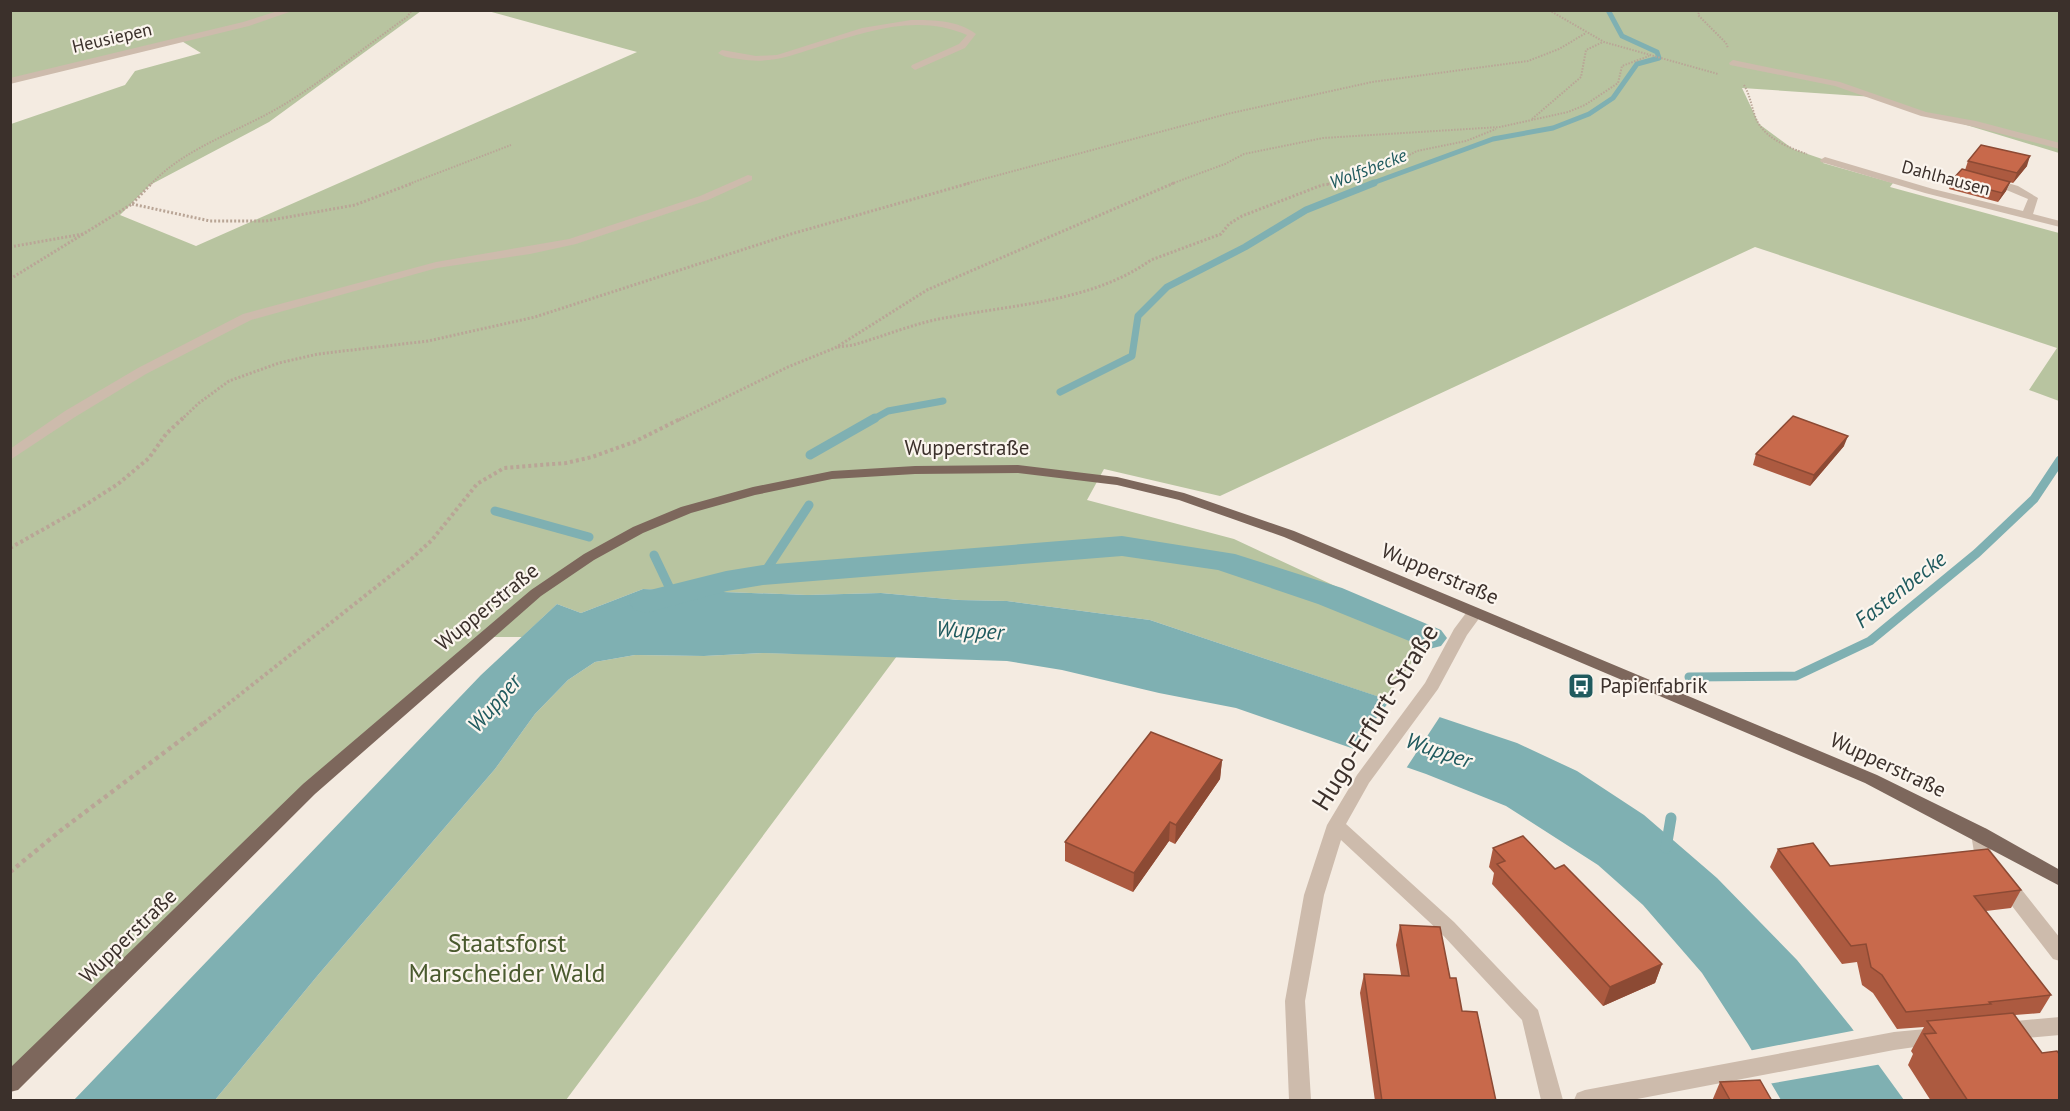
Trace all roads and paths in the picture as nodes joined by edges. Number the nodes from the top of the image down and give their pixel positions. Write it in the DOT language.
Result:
graph roads {
  1 [pos="291,10"];
  2 [pos="412,10"];
  3 [pos="1549,10"];
  4 [pos="1700,10"];
  5 [pos="1586,33"];
  6 [pos="1604,42"];
  7 [pos="722,53"];
  8 [pos="1651,56"];
  9 [pos="1733,63"];
  10 [pos="915,67"];
  11 [pos="1739,79"];
  12 [pos="10,81"];
  13 [pos="1531,121"];
  14 [pos="1500,127"];
  15 [pos="511,145"];
  16 [pos="2060,146"];
  17 [pos="1825,159"];
  18 [pos="1973,177"];
  19 [pos="748,178"];
  20 [pos="132,204"];
  21 [pos="2026,216"];
  22 [pos="2060,224"];
  23 [pos="87,233"];
  24 [pos="10,247"];
  25 [pos="10,279"];
  26 [pos="835,348"];
  27 [pos="10,456"];
  28 [pos="10,548"];
  29 [pos="1475,613"];
  30 [pos="1336,825"];
  31 [pos="1980,834"];
  32 [pos="10,872"];
  33 [pos="2060,879"];
  34 [pos="2060,953"];
  35 [pos="2060,1026"];
  36 [pos="1989,1032"];
  37 [pos="1953,1035"];
  38 [pos="10,1083"];
  39 [pos="1300,1101"];
  40 [pos="1552,1101"];
  41 [pos="1585,1101"];
  1 -- 12 [label="street, Heusiepen"];
  2 -- 20 [label="path"];
  3 -- 5 [label="path"];
  4 -- 9 [label="path"];
  5 -- 6 [label="path"];
  5 -- 28 [label="path"];
  6 -- 8 [label="path"];
  6 -- 13 [label="path"];
  7 -- 10 [label="street"];
  8 -- 11 [label="path"];
  8 -- 13 [label="path"];
  9 -- 11 [label="path"];
  9 -- 16 [label="street"];
  11 -- 17 [label="path"];
  13 -- 14 [label="path"];
  14 -- 26 [label="path"];
  14 -- 26 [label="path"];
  15 -- 20 [label="path"];
  17 -- 21 [label="street, Dahlhausen"];
  18 -- 21 [label="street"];
  19 -- 27 [label="street"];
  20 -- 23 [label="path"];
  21 -- 22 [label="street, Dahlhausen"];
  23 -- 24 [label="path"];
  23 -- 25 [label="path"];
  26 -- 32 [label="path"];
  29 -- 30 [label="street, Hugo-Erfurt-Straße"];
  29 -- 31 [label="main road, Wupperstraße"];
  29 -- 38 [label="main road, Wupperstraße"];
  30 -- 39 [label="street, Hugo-Erfurt-Straße"];
  30 -- 40 [label="street"];
  31 -- 33 [label="main road, Wupperstraße"];
  31 -- 34 [label="street"];
  35 -- 36 [label="street"];
  37 -- 41 [label="street"];
}
